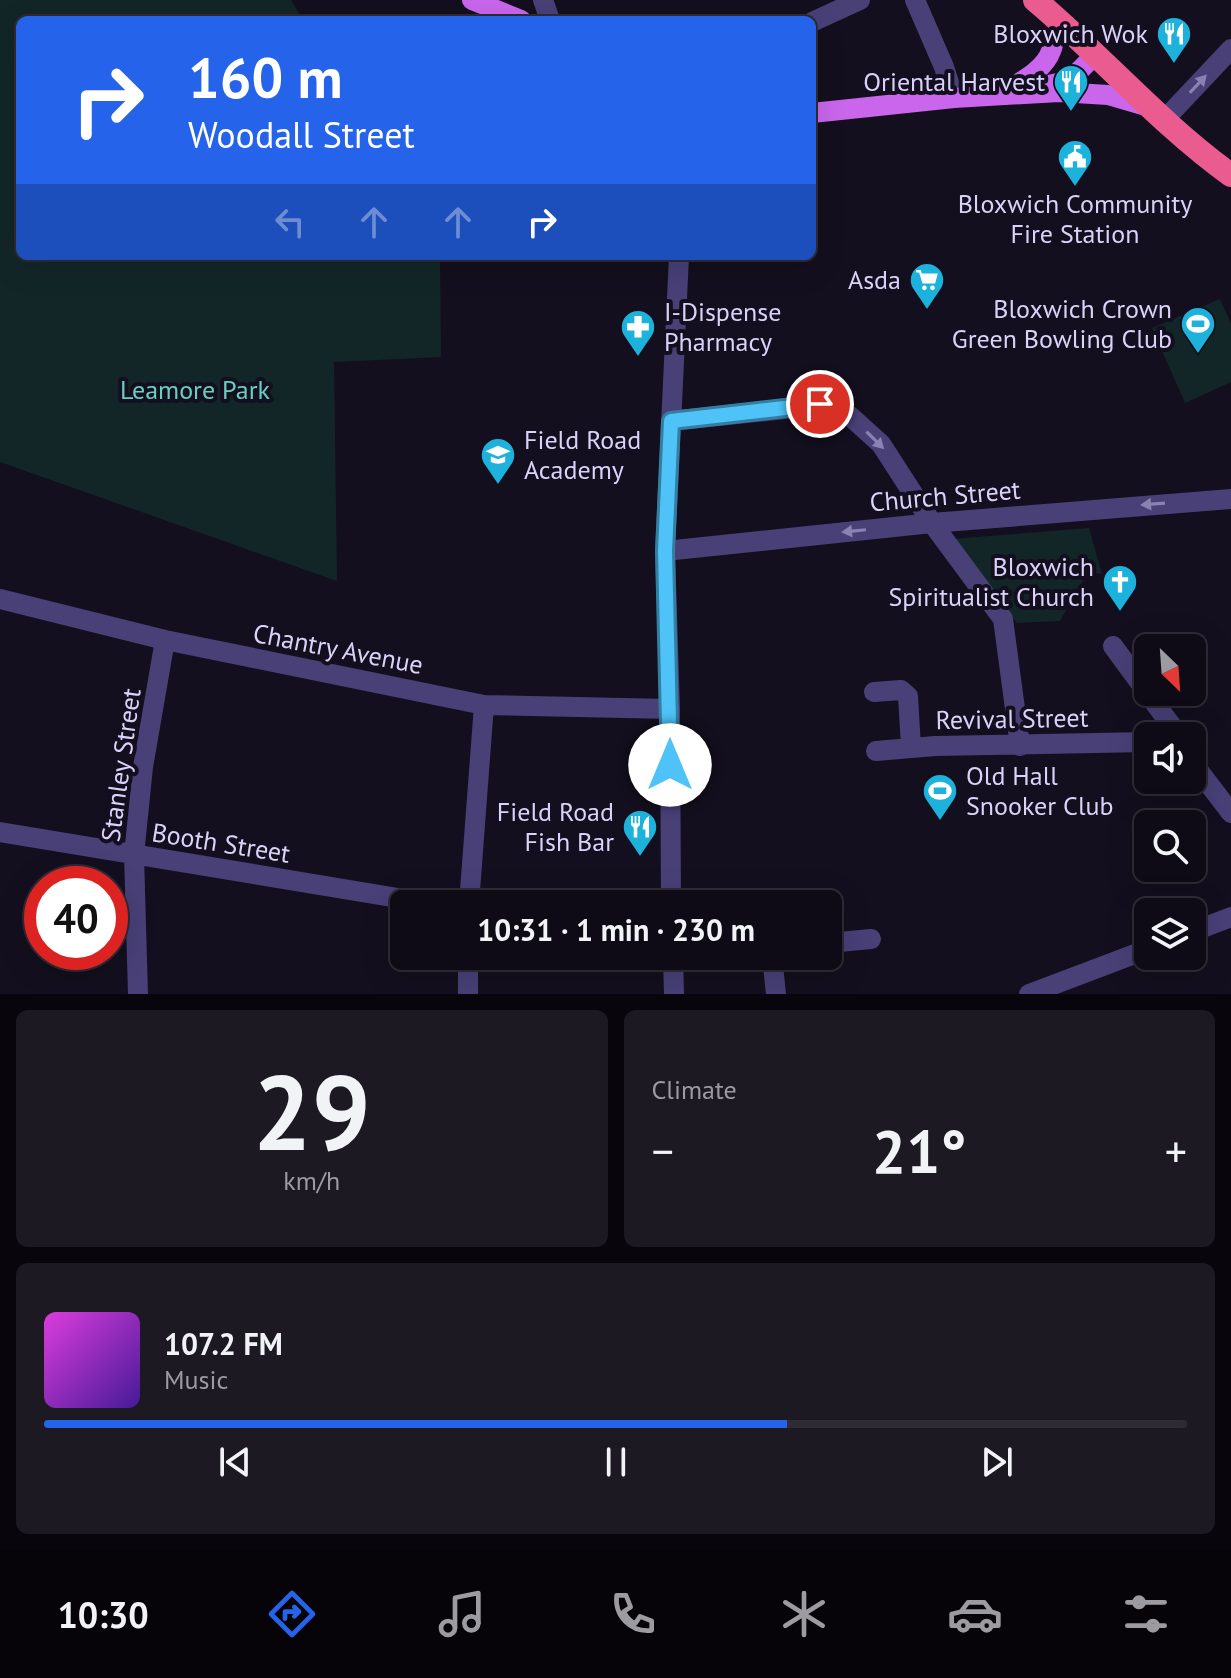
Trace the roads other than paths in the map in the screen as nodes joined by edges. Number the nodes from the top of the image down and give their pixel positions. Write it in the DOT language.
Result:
graph roads {
  1 [pos="472,0"];
  2 [pos="860,0"];
  3 [pos="915,0"];
  4 [pos="1035,0"];
  5 [pos="822,12"];
  6 [pos="511,16"];
  7 [pos="1058,19"];
  8 [pos="1231,49"];
  9 [pos="1096,54"];
  10 [pos="1001,94"];
  11 [pos="954,98"];
  12 [pos="816,113"];
  13 [pos="1159,114"];
  14 [pos="1231,175"];
  15 [pos="679,260"];
  16 [pos="671,421"];
  17 [pos="1231,499"];
  18 [pos="932,523"];
  19 [pos="665,551"];
  20 [pos="0,599"];
  21 [pos="165,640"];
  22 [pos="1113,646"];
  23 [pos="874,692"];
  24 [pos="484,705"];
  25 [pos="670,709"];
  26 [pos="1169,722"];
  27 [pos="1134,742"];
  28 [pos="1020,746"];
  29 [pos="911,747"];
  30 [pos="876,751"];
  31 [pos="1206,780"];
  32 [pos="1231,813"];
  33 [pos="0,832"];
  34 [pos="134,855"];
  35 [pos="470,890"];
  36 [pos="671,890"];
  37 [pos="390,897"];
  38 [pos="1231,917"];
  39 [pos="1206,927"];
  40 [pos="871,939"];
  41 [pos="842,942"];
  42 [pos="1134,954"];
  43 [pos="468,970"];
  44 [pos="673,970"];
  45 [pos="773,970"];
  46 [pos="138,994"];
  47 [pos="468,994"];
  48 [pos="674,994"];
  49 [pos="776,994"];
  50 [pos="1029,994"];
  1 -- 6 [label="main road"];
  2 -- 5 [label="street"];
  3 -- 11 [label="street"];
  4 -- 7 [label="highway"];
  7 -- 9 [label="highway"];
  7 -- 10 [label="main road"];
  13 -- 8 [label="street, one-way"];
  9 -- 10 [label="main road"];
  9 -- 13 [label="highway"];
  10 -- 11 [label="main road"];
  10 -- 13 [label="main road"];
  11 -- 12 [label="main road"];
  13 -- 14 [label="highway"];
  15 -- 16 [label="street"];
  16 -- 18 [label="street, one-way"];
  16 -- 19 [label="street"];
  17 -- 18 [label="street, Church Street, one-way"];
  18 -- 19 [label="street, Church Street, one-way"];
  18 -- 28 [label="street"];
  19 -- 25 [label="street"];
  20 -- 21 [label="street, Chantry Avenue"];
  21 -- 24 [label="street, Chantry Avenue"];
  21 -- 34 [label="street, Stanley Street"];
  22 -- 26 [label="street"];
  23 -- 29 [label="street"];
  24 -- 25 [label="street, Chantry Avenue"];
  24 -- 35 [label="street"];
  25 -- 36 [label="street"];
  27 -- 28 [label="street, Revival Street"];
  28 -- 29 [label="street, Revival Street"];
  29 -- 30 [label="street, Revival Street"];
  31 -- 32 [label="street"];
  33 -- 34 [label="street, Booth Street"];
  34 -- 37 [label="street, Booth Street"];
  34 -- 46 [label="street, Stanley Street"];
  38 -- 39 [label="street"];
  40 -- 41 [label="street"];
  42 -- 50 [label="street"];
  43 -- 47 [label="street"];
  44 -- 48 [label="street"];
  45 -- 49 [label="street"];
}
